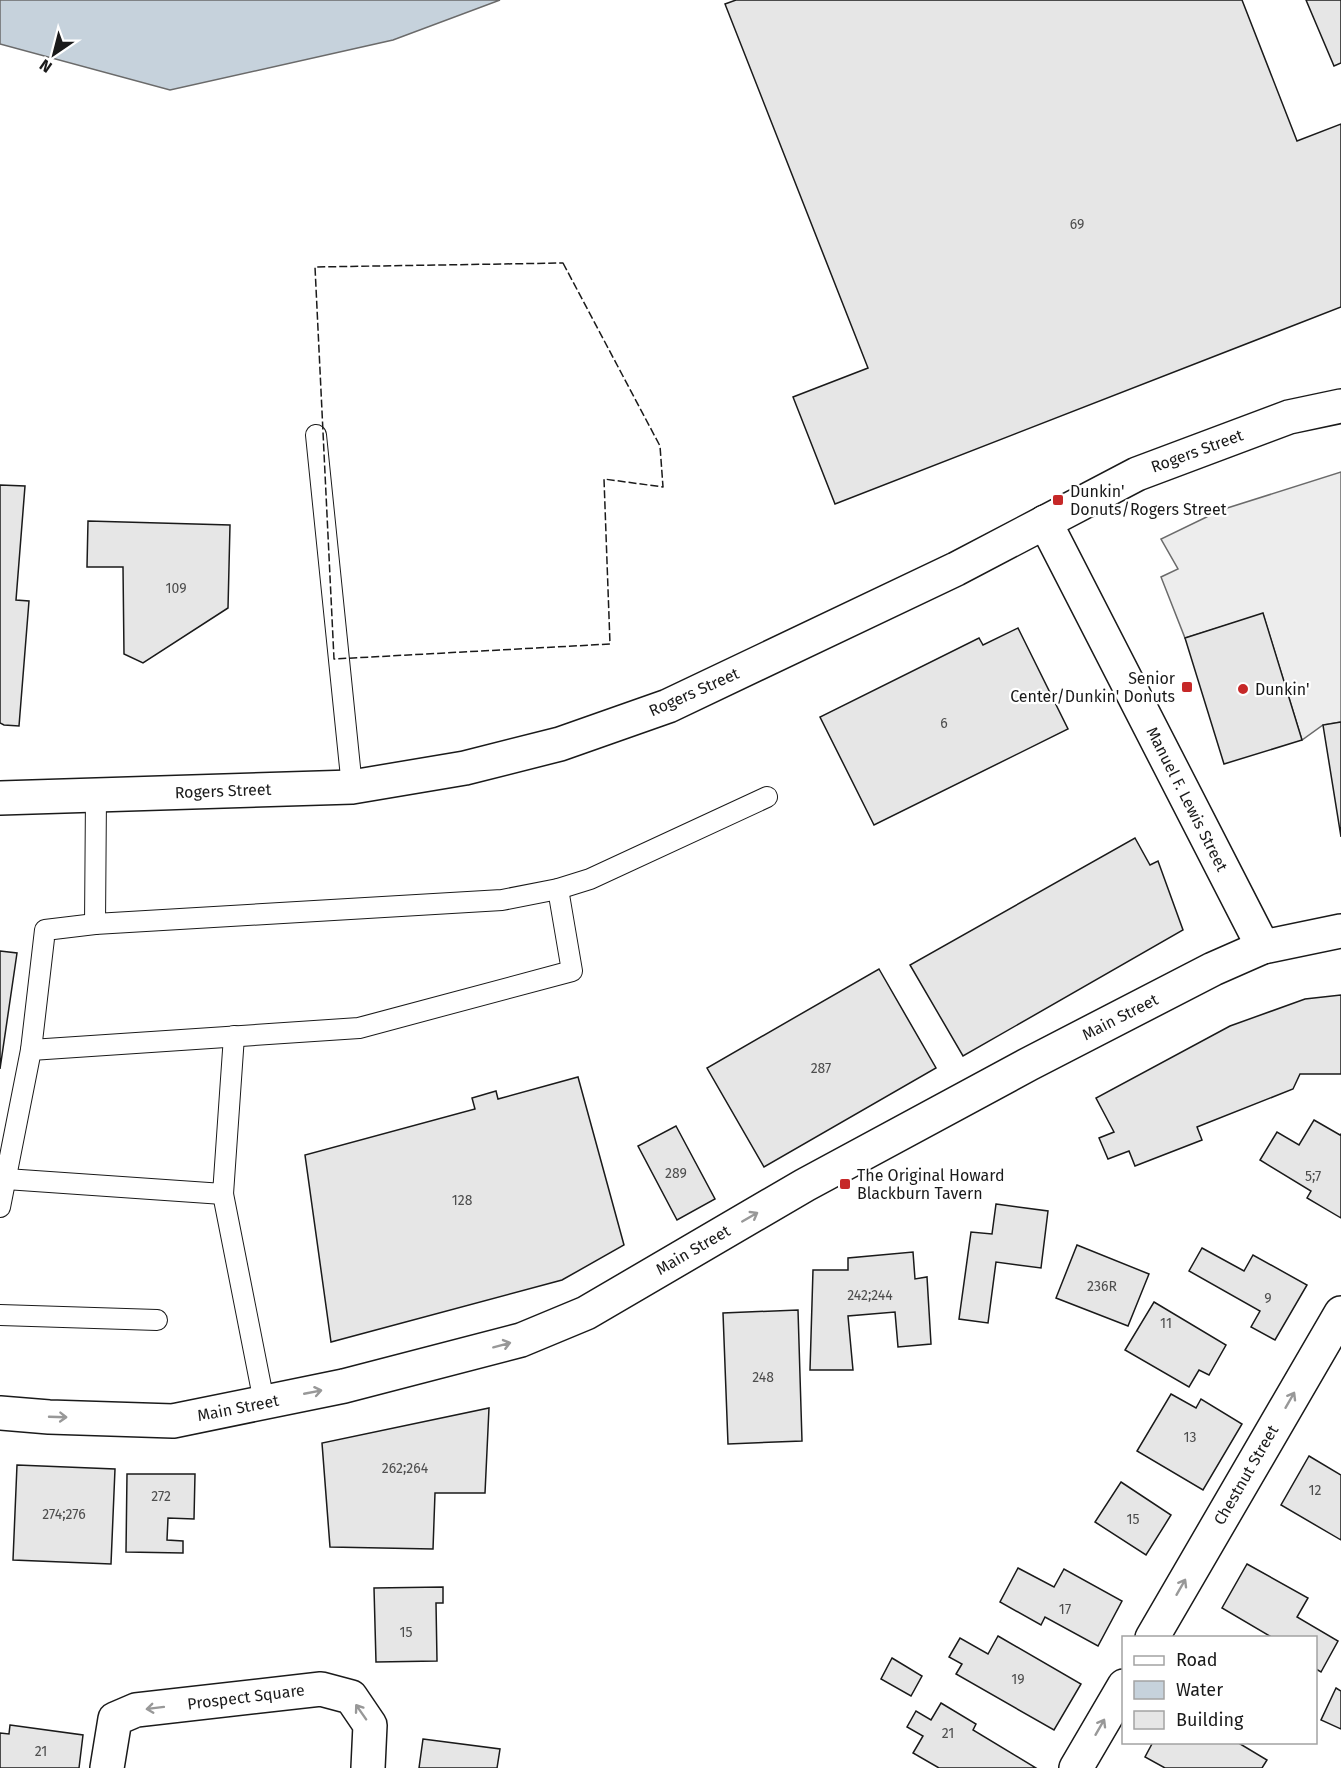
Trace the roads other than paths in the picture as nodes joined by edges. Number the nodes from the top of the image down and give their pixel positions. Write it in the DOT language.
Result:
graph roads {
  1 [pos="1341,406"];
  2 [pos="316,435"];
  3 [pos="1045,522"];
  4 [pos="352,787"];
  5 [pos="96,795"];
  6 [pos="767,797"];
  7 [pos="0,798"];
  8 [pos="558,889"];
  9 [pos="95,924"];
  10 [pos="1341,931"];
  11 [pos="1263,947"];
  12 [pos="234,1036"];
  13 [pos="32,1050"];
  14 [pos="6,1179"];
  15 [pos="223,1194"];
  16 [pos="0,1207"];
  17 [pos="1341,1313"];
  18 [pos="0,1315"];
  19 [pos="157,1320"];
  20 [pos="264,1402"];
  21 [pos="0,1413"];
  22 [pos="1153,1636"];
  23 [pos="1122,1689"];
  24 [pos="107,1768"];
  25 [pos="368,1768"];
  26 [pos="1076,1768"];
  1 -- 3 [label="main road, Rogers Street"];
  2 -- 4 [label="lane"];
  3 -- 4 [label="main road, Rogers Street"];
  3 -- 11 [label="main road, Manuel F. Lewis Street"];
  4 -- 5 [label="main road, Rogers Street"];
  5 -- 7 [label="main road, Rogers Street"];
  5 -- 9 [label="lane"];
  6 -- 8 [label="lane"];
  8 -- 9 [label="lane"];
  8 -- 12 [label="lane"];
  9 -- 13 [label="lane"];
  10 -- 11 [label="main road, Main Street"];
  20 -- 11 [label="main road, Main Street, one-way"];
  12 -- 13 [label="lane"];
  12 -- 15 [label="lane"];
  13 -- 14 [label="lane"];
  14 -- 15 [label="lane"];
  14 -- 16 [label="lane"];
  15 -- 20 [label="lane"];
  22 -- 17 [label="main road, Chestnut Street, one-way"];
  18 -- 19 [label="lane"];
  21 -- 20 [label="main road, Main Street, one-way"];
  26 -- 23 [label="main road, one-way"];
  25 -- 24 [label="main road, Prospect Square, one-way"];
}
